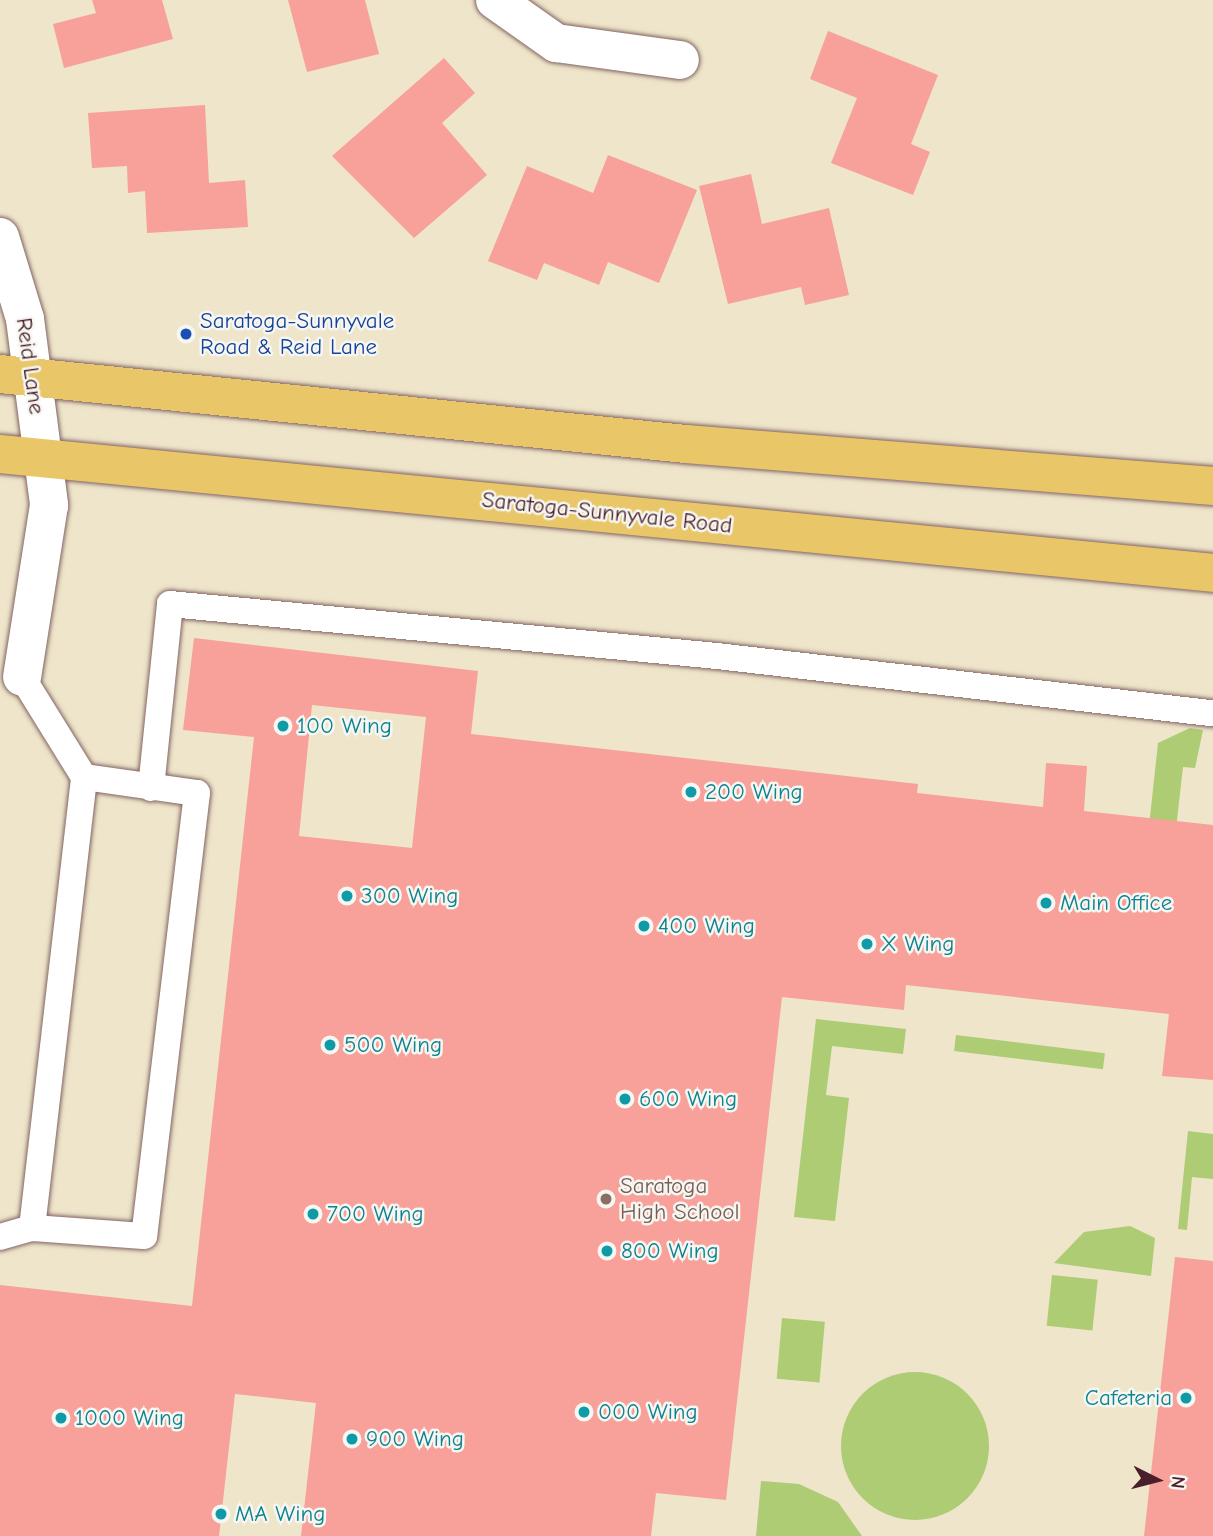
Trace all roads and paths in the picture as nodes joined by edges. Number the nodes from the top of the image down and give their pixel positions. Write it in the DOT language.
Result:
graph roads {
  1 [pos="495,0"];
  2 [pos="680,60"];
  3 [pos="0,237"];
  4 [pos="16,375"];
  5 [pos="0,454"];
  6 [pos="41,457"];
  7 [pos="1213,486"];
  8 [pos="1213,573"];
  9 [pos="22,677"];
  10 [pos="1213,713"];
  11 [pos="84,778"];
  12 [pos="151,788"];
  13 [pos="32,1228"];
  14 [pos="0,1237"];
  1 -- 2 [label="street"];
  3 -- 4 [label="street, Reid Lane"];
  4 -- 6 [label="street, Reid Lane"];
  4 -- 7 [label="main road"];
  5 -- 6 [label="main road, Saratoga-Sunnyvale Road"];
  6 -- 8 [label="main road, Saratoga-Sunnyvale Road"];
  6 -- 9 [label="street, Reid Lane"];
  9 -- 11 [label="lane"];
  10 -- 12 [label="lane"];
  11 -- 12 [label="lane"];
  11 -- 13 [label="lane"];
  12 -- 13 [label="lane"];
  13 -- 14 [label="lane"];
}
